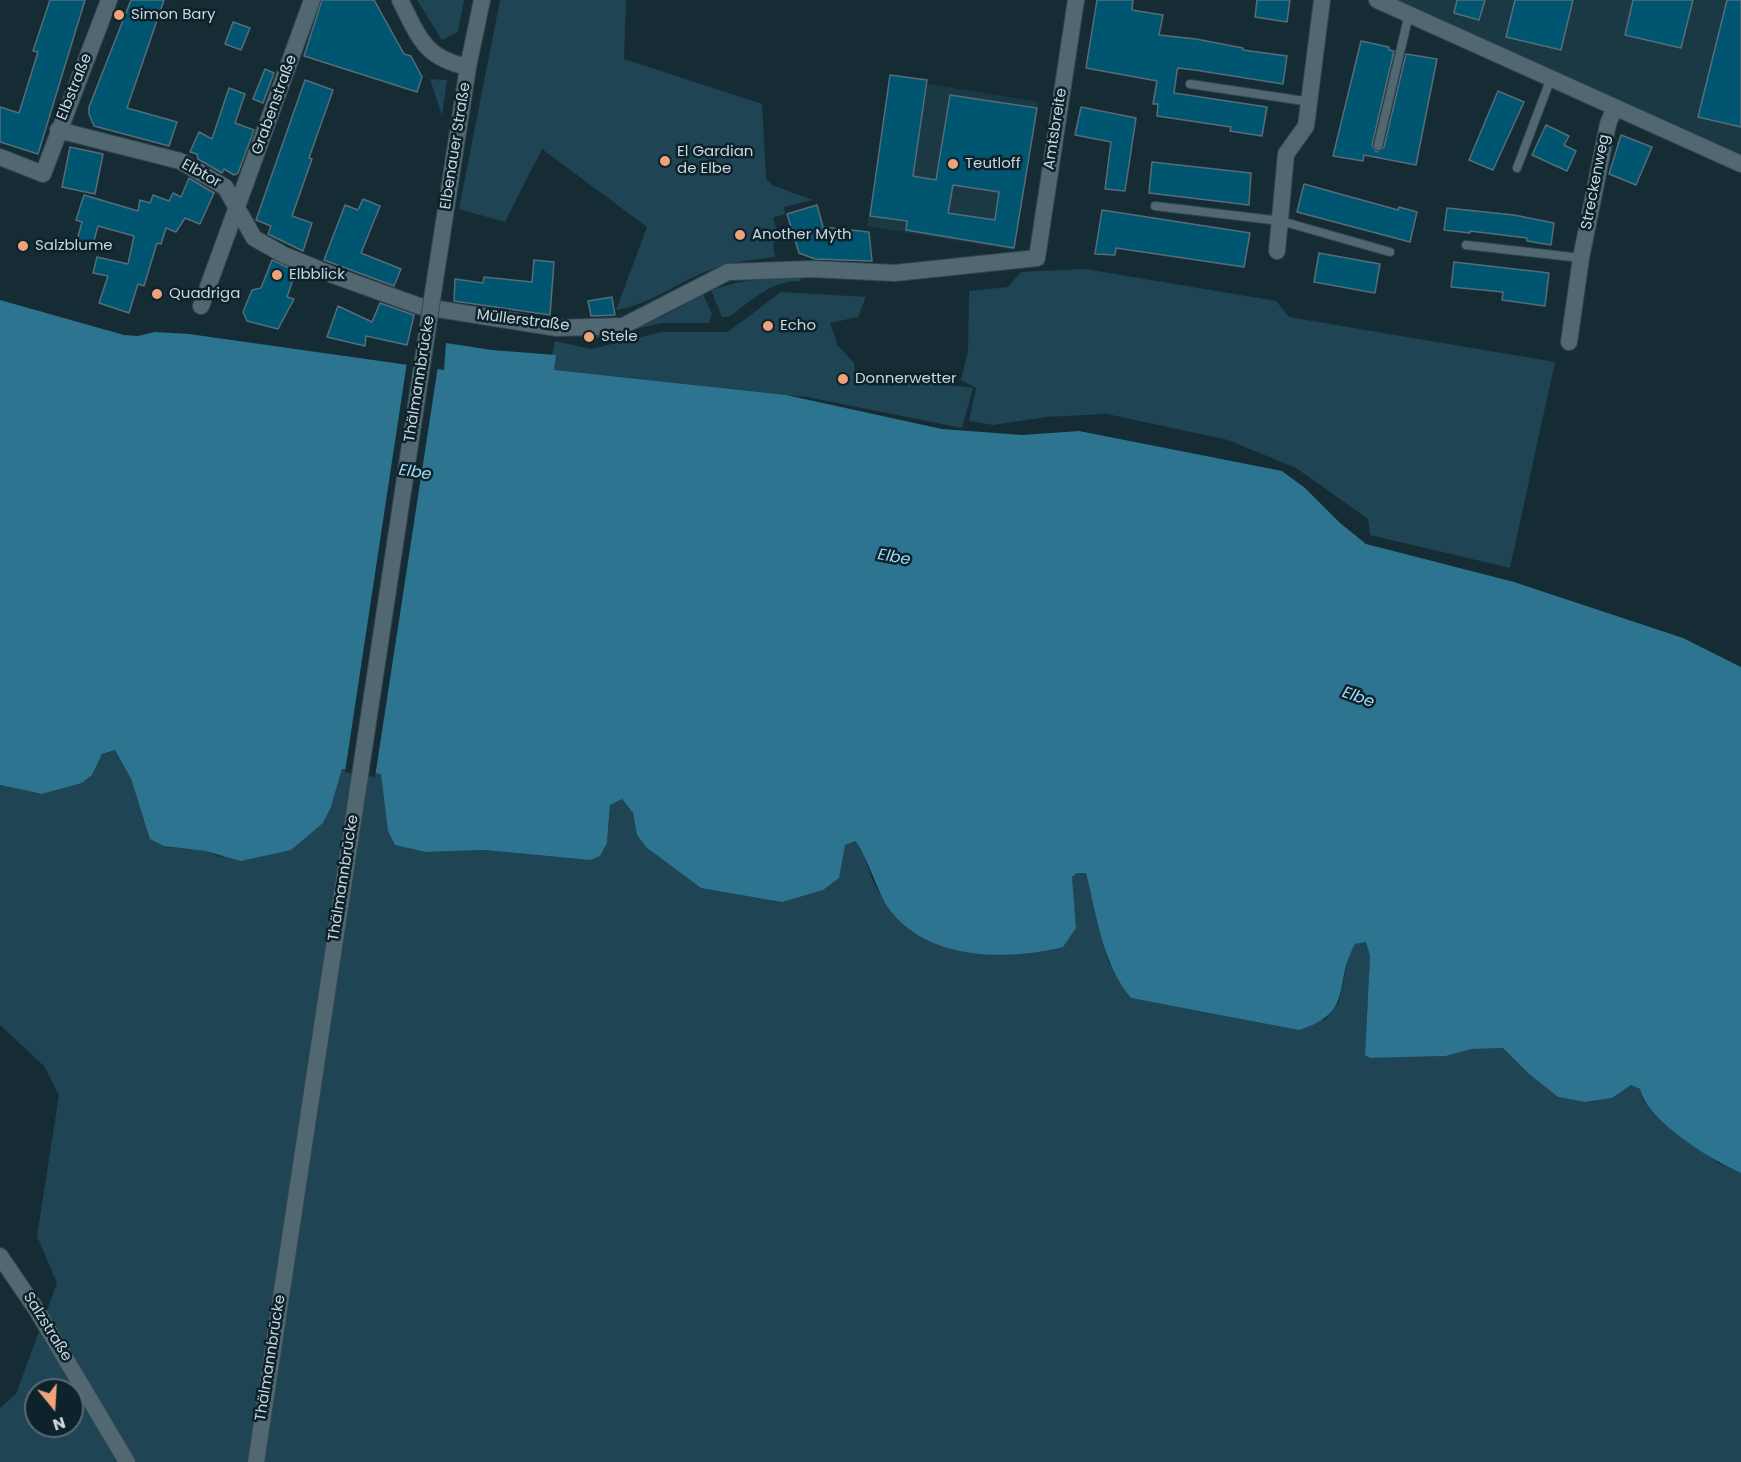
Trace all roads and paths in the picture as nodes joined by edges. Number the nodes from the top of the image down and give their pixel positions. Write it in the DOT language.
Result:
graph roads {
  1 [pos="109,0"];
  2 [pos="312,0"];
  3 [pos="400,0"];
  4 [pos="482,0"];
  5 [pos="1076,0"];
  6 [pos="1322,0"];
  7 [pos="1377,0"];
  8 [pos="1409,14"];
  9 [pos="468,68"];
  10 [pos="1551,78"];
  11 [pos="1190,84"];
  12 [pos="1311,102"];
  13 [pos="1615,107"];
  14 [pos="58,130"];
  15 [pos="1378,146"];
  16 [pos="0,157"];
  17 [pos="1741,164"];
  18 [pos="1517,168"];
  19 [pos="1155,206"];
  20 [pos="237,210"];
  21 [pos="1281,221"];
  22 [pos="1466,245"];
  23 [pos="1277,251"];
  24 [pos="1390,252"];
  25 [pos="1036,258"];
  26 [pos="1581,258"];
  27 [pos="433,293"];
  28 [pos="201,306"];
  29 [pos="1569,342"];
  30 [pos="0,1256"];
  31 [pos="127,1462"];
  32 [pos="256,1462"];
  1 -- 14 [label="street, Elbstraße"];
  2 -- 20 [label="street, Grabenstraße"];
  3 -- 9 [label="street"];
  4 -- 9 [label="street, Elbenauer Straße"];
  5 -- 25 [label="street, Amtsbreite"];
  6 -- 12 [label="street"];
  7 -- 8 [label="street"];
  8 -- 10 [label="street"];
  8 -- 15 [label="lane"];
  9 -- 27 [label="street, Elbenauer Straße"];
  10 -- 13 [label="street"];
  10 -- 18 [label="lane"];
  11 -- 12 [label="lane"];
  12 -- 21 [label="street"];
  13 -- 17 [label="street"];
  13 -- 26 [label="street, Streckenweg"];
  14 -- 16 [label="street, Elbstraße"];
  14 -- 20 [label="street, Elbtor"];
  19 -- 21 [label="lane"];
  20 -- 25 [label="street, Müllerstraße"];
  20 -- 28 [label="street"];
  21 -- 23 [label="street"];
  21 -- 24 [label="lane"];
  22 -- 26 [label="lane"];
  26 -- 29 [label="street, Streckenweg"];
  27 -- 32 [label="street, Thälmannbrücke, bridge"];
  30 -- 31 [label="street, Salzstraße"];
}
